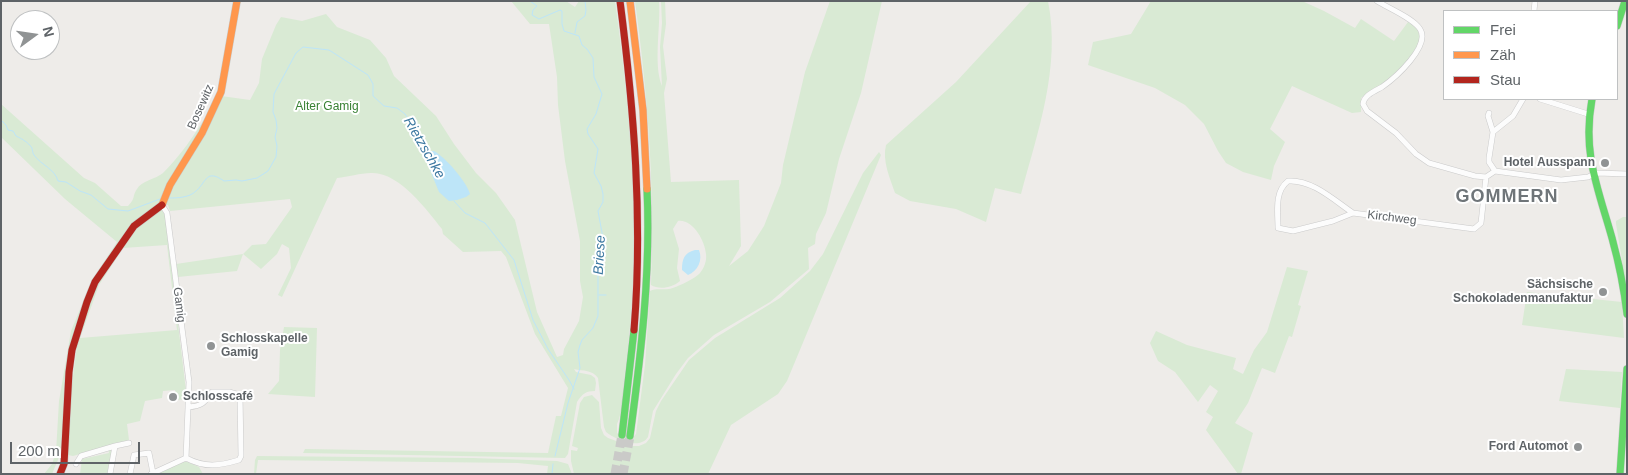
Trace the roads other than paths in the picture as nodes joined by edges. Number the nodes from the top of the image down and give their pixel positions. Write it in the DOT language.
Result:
graph roads {
  1 [pos="238,1"];
  2 [pos="620,1"];
  3 [pos="630,1"];
  4 [pos="1377,1"];
  5 [pos="1625,1"];
  6 [pos="1618,23"];
  7 [pos="1521,100"];
  8 [pos="1543,100"];
  9 [pos="1592,100"];
  10 [pos="1489,113"];
  11 [pos="1588,114"];
  12 [pos="1493,132"];
  13 [pos="1495,171"];
  14 [pos="1627,174"];
  15 [pos="1593,175"];
  16 [pos="1486,177"];
  17 [pos="162,205"];
  18 [pos="1353,213"];
  19 [pos="1627,314"];
  20 [pos="1627,369"];
  21 [pos="188,407"];
  22 [pos="622,435"];
  23 [pos="630,436"];
  24 [pos="129,442"];
  25 [pos="115,446"];
  26 [pos="1624,457"];
  27 [pos="186,458"];
  28 [pos="76,464"];
  29 [pos="1620,473"];
  30 [pos="60,474"];
  31 [pos="110,474"];
  32 [pos="130,474"];
  33 [pos="152,474"];
  1 -- 17 [label="main road, Bosewitz"];
  2 -- 22 [label="main road"];
  3 -- 23 [label="main road"];
  4 -- 16 [label="street"];
  5 -- 6 [label="main road"];
  7 -- 12 [label="street"];
  8 -- 11 [label="street"];
  9 -- 11 [label="main road"];
  10 -- 12 [label="street"];
  11 -- 15 [label="main road"];
  12 -- 13 [label="street"];
  13 -- 15 [label="street"];
  13 -- 16 [label="street"];
  14 -- 15 [label="street"];
  15 -- 19 [label="main road"];
  16 -- 18 [label="street, Kirchweg"];
  17 -- 21 [label="street, Gamig"];
  17 -- 30 [label="main road"];
  18 -- 18 [label="street, Kirchweg"];
  20 -- 26 [label="main road"];
  21 -- 27 [label="street, Gamig"];
  21 -- 27 [label="street"];
  24 -- 25 [label="street"];
  25 -- 28 [label="street"];
  25 -- 31 [label="street"];
  26 -- 29 [label="main road"];
  27 -- 33 [label="street"];
  32 -- 33 [label="street"];
}
